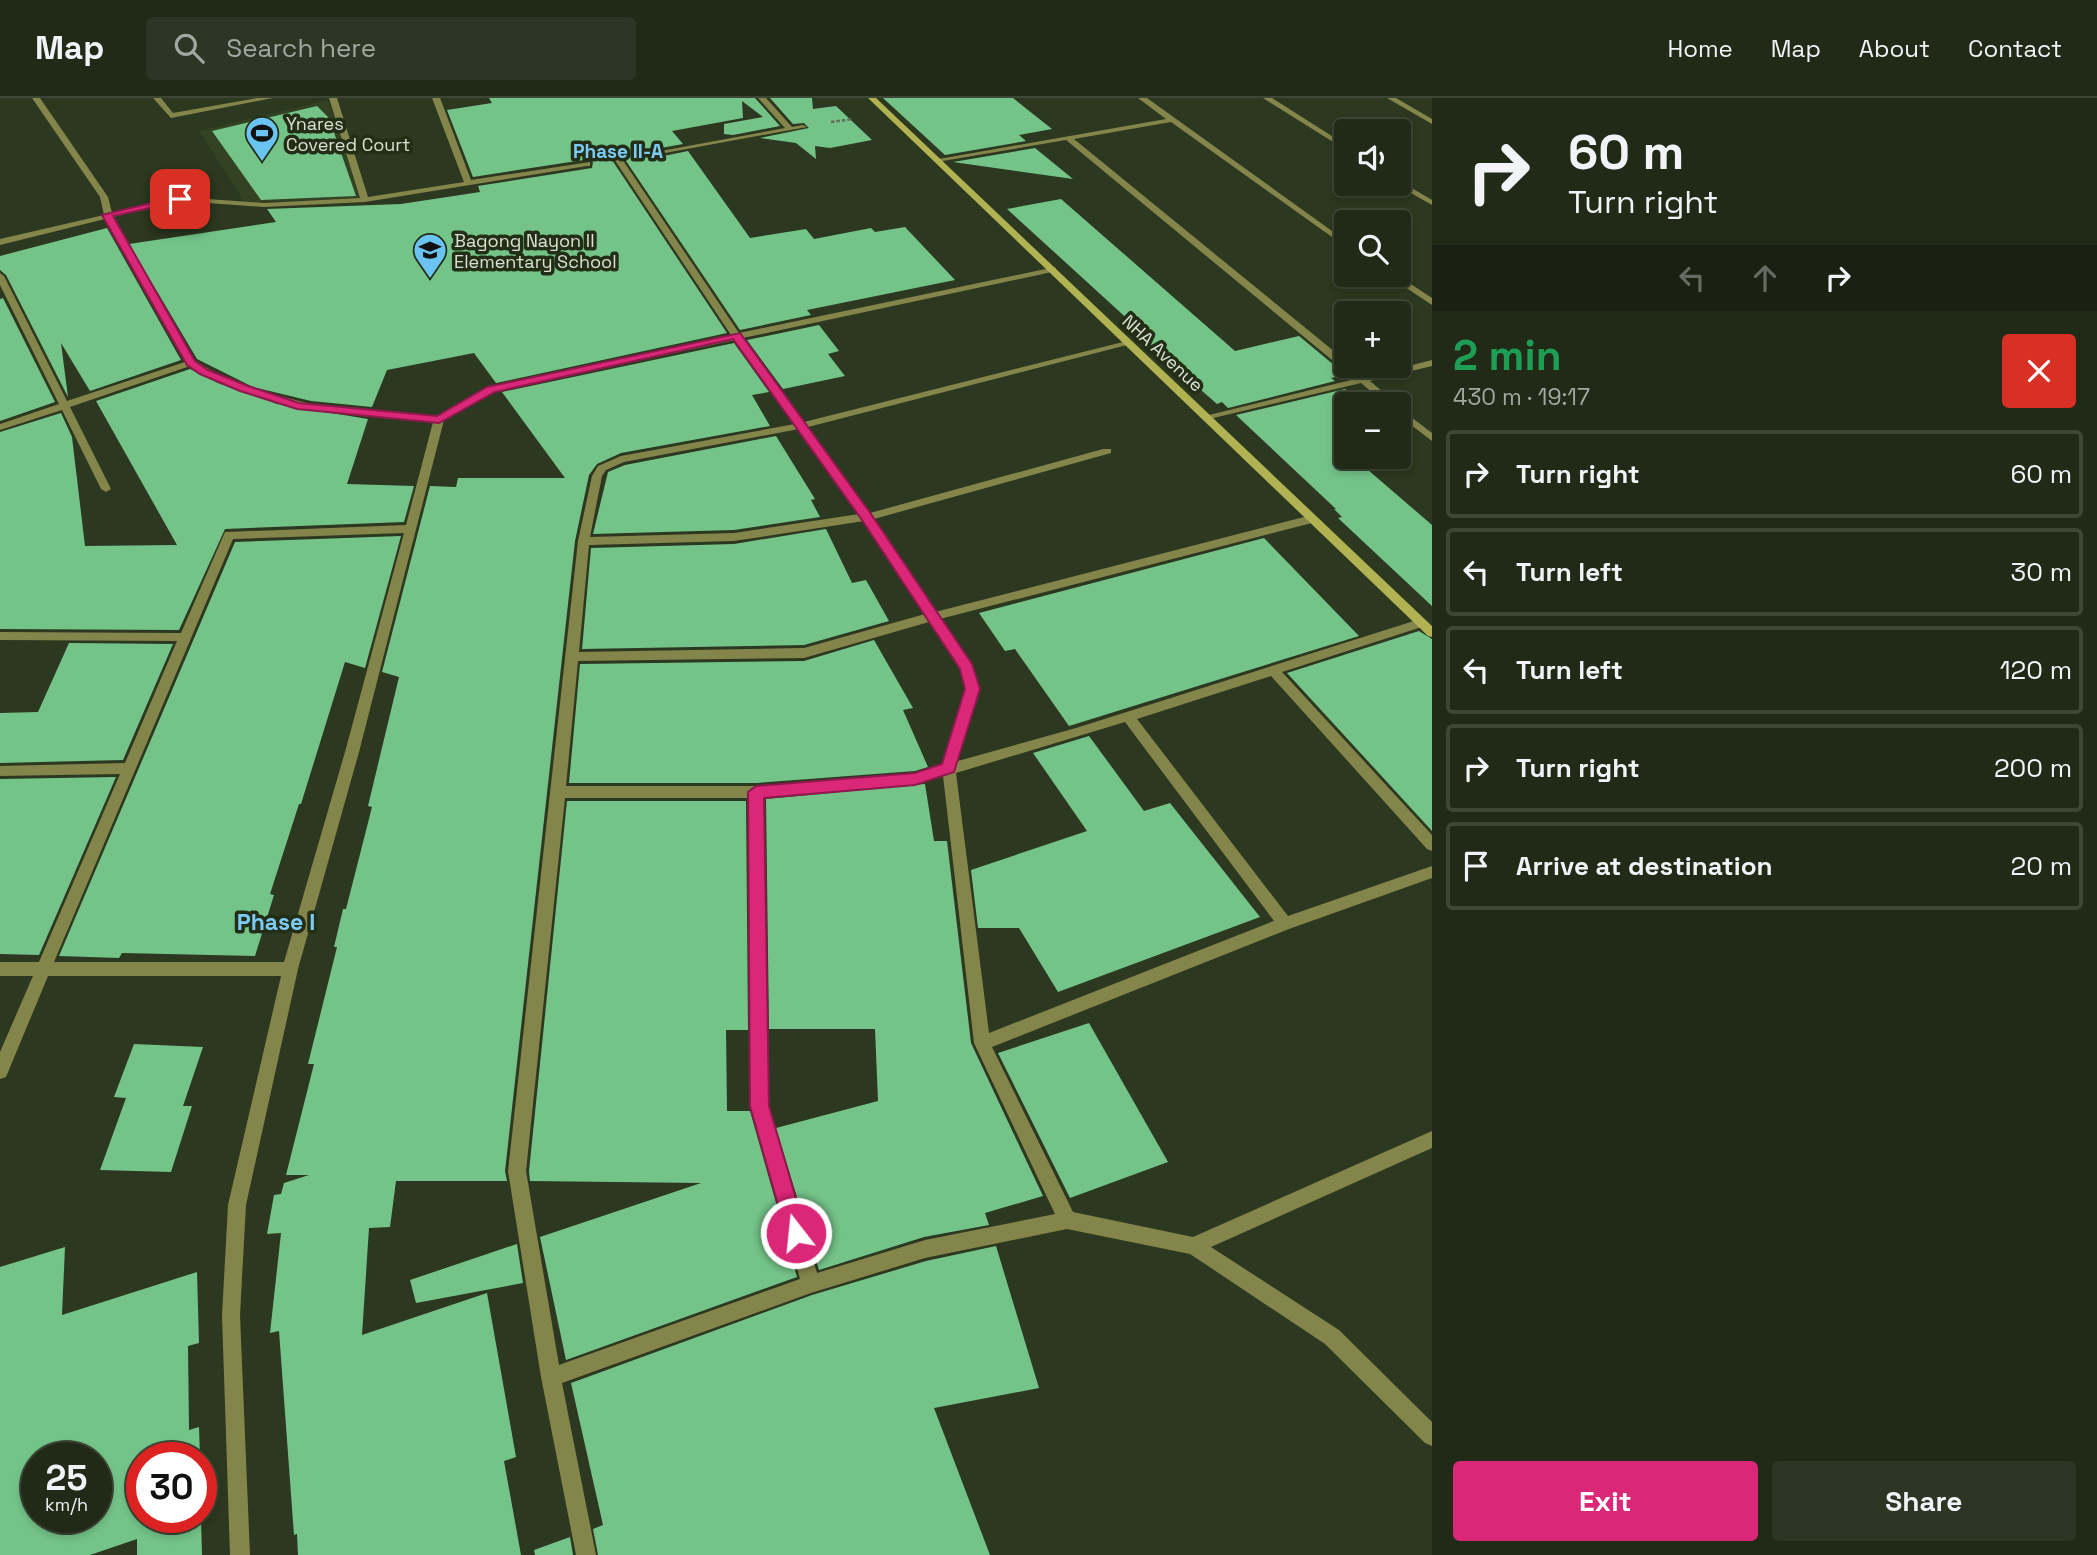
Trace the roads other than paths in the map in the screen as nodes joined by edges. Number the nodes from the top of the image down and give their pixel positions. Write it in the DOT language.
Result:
graph roads {
  1 [pos="36,98"];
  2 [pos="157,98"];
  3 [pos="269,98"];
  4 [pos="333,98"];
  5 [pos="436,98"];
  6 [pos="762,98"];
  7 [pos="1142,98"];
  8 [pos="1267,98"];
  9 [pos="1391,98"];
  10 [pos="876,99"];
  11 [pos="1172,120"];
  12 [pos="1432,122"];
  13 [pos="803,127"];
  14 [pos="790,129"];
  15 [pos="1067,137"];
  16 [pos="1334,140"];
  17 [pos="654,153"];
  18 [pos="618,159"];
  19 [pos="937,160"];
  20 [pos="587,164"];
  21 [pos="468,183"];
  22 [pos="1411,190"];
  23 [pos="365,200"];
  24 [pos="1432,203"];
  25 [pos="107,215"];
  26 [pos="1334,236"];
  27 [pos="0,242"];
  28 [pos="1052,269"];
  29 [pos="0,276"];
  30 [pos="1409,287"];
  31 [pos="1432,303"];
  32 [pos="736,335"];
  33 [pos="1128,342"];
  34 [pos="191,363"];
  35 [pos="1432,363"];
  36 [pos="1364,381"];
  37 [pos="1377,392"];
  38 [pos="63,407"];
  39 [pos="1209,418"];
  40 [pos="439,419"];
  41 [pos="1411,421"];
  42 [pos="800,426"];
  43 [pos="0,427"];
  44 [pos="1432,438"];
  45 [pos="1107,450"];
  46 [pos="106,489"];
  47 [pos="867,517"];
  48 [pos="1312,519"];
  49 [pos="410,529"];
  50 [pos="584,541"];
  51 [pos="931,617"];
  52 [pos="1421,623"];
  53 [pos="1432,633"];
  54 [pos="0,636"];
  55 [pos="185,637"];
  56 [pos="573,657"];
  57 [pos="1272,670"];
  58 [pos="1127,715"];
  59 [pos="129,768"];
  60 [pos="949,768"];
  61 [pos="0,771"];
  62 [pos="559,792"];
  63 [pos="756,792"];
  64 [pos="1432,845"];
  65 [pos="1432,872"];
  66 [pos="1285,924"];
  67 [pos="0,969"];
  68 [pos="44,969"];
  69 [pos="290,969"];
  70 [pos="982,1043"];
  71 [pos="0,1071"];
  72 [pos="1432,1139"];
  73 [pos="1067,1220"];
  74 [pos="1193,1246"];
  75 [pos="811,1284"];
  76 [pos="551,1377"];
  77 [pos="1432,1437"];
  78 [pos="240,1555"];
  79 [pos="586,1555"];
  1 -- 25 [label="street"];
  2 -- 3 [label="street"];
  4 -- 23 [label="street"];
  5 -- 21 [label="street"];
  6 -- 14 [label="street"];
  7 -- 11 [label="street"];
  8 -- 16 [label="street"];
  9 -- 12 [label="street"];
  10 -- 19 [label="street, NHA Avenue"];
  11 -- 15 [label="street"];
  11 -- 26 [label="street"];
  13 -- 14 [label="street"];
  14 -- 17 [label="street"];
  15 -- 19 [label="street"];
  15 -- 36 [label="street"];
  18 -- 32 [label="street"];
  19 -- 28 [label="street, NHA Avenue"];
  20 -- 21 [label="street"];
  21 -- 23 [label="street"];
  22 -- 24 [label="street"];
  23 -- 25 [label="street"];
  25 -- 27 [label="street"];
  25 -- 34 [label="street"];
  28 -- 32 [label="street"];
  28 -- 33 [label="street, NHA Avenue"];
  29 -- 38 [label="street"];
  30 -- 31 [label="street"];
  32 -- 40 [label="street"];
  32 -- 42 [label="street"];
  33 -- 39 [label="street, NHA Avenue"];
  33 -- 42 [label="street"];
  34 -- 38 [label="street"];
  34 -- 40 [label="street"];
  35 -- 36 [label="street"];
  36 -- 37 [label="street"];
  36 -- 39 [label="street"];
  38 -- 43 [label="street"];
  38 -- 46 [label="street"];
  39 -- 48 [label="street, NHA Avenue"];
  40 -- 49 [label="street"];
  41 -- 44 [label="street"];
  42 -- 47 [label="street"];
  42 -- 50 [label="street"];
  45 -- 47 [label="street"];
  47 -- 50 [label="street"];
  47 -- 51 [label="street"];
  48 -- 51 [label="street"];
  48 -- 52 [label="street, NHA Avenue"];
  49 -- 55 [label="street"];
  49 -- 69 [label="street"];
  50 -- 56 [label="street"];
  51 -- 56 [label="street"];
  51 -- 60 [label="street"];
  52 -- 53 [label="street, NHA Avenue"];
  52 -- 57 [label="street"];
  54 -- 55 [label="street"];
  55 -- 59 [label="street"];
  56 -- 62 [label="street"];
  57 -- 58 [label="street"];
  57 -- 64 [label="street"];
  58 -- 60 [label="street"];
  58 -- 66 [label="street"];
  59 -- 61 [label="street"];
  59 -- 68 [label="street"];
  60 -- 63 [label="street"];
  60 -- 70 [label="street"];
  62 -- 63 [label="street"];
  62 -- 76 [label="street"];
  63 -- 75 [label="street"];
  65 -- 66 [label="street"];
  66 -- 70 [label="street"];
  67 -- 68 [label="street"];
  68 -- 69 [label="street"];
  68 -- 71 [label="street"];
  69 -- 78 [label="street"];
  70 -- 73 [label="street"];
  72 -- 74 [label="street"];
  73 -- 74 [label="street"];
  73 -- 75 [label="street"];
  74 -- 77 [label="street"];
  75 -- 76 [label="street"];
  76 -- 79 [label="street"];
}
